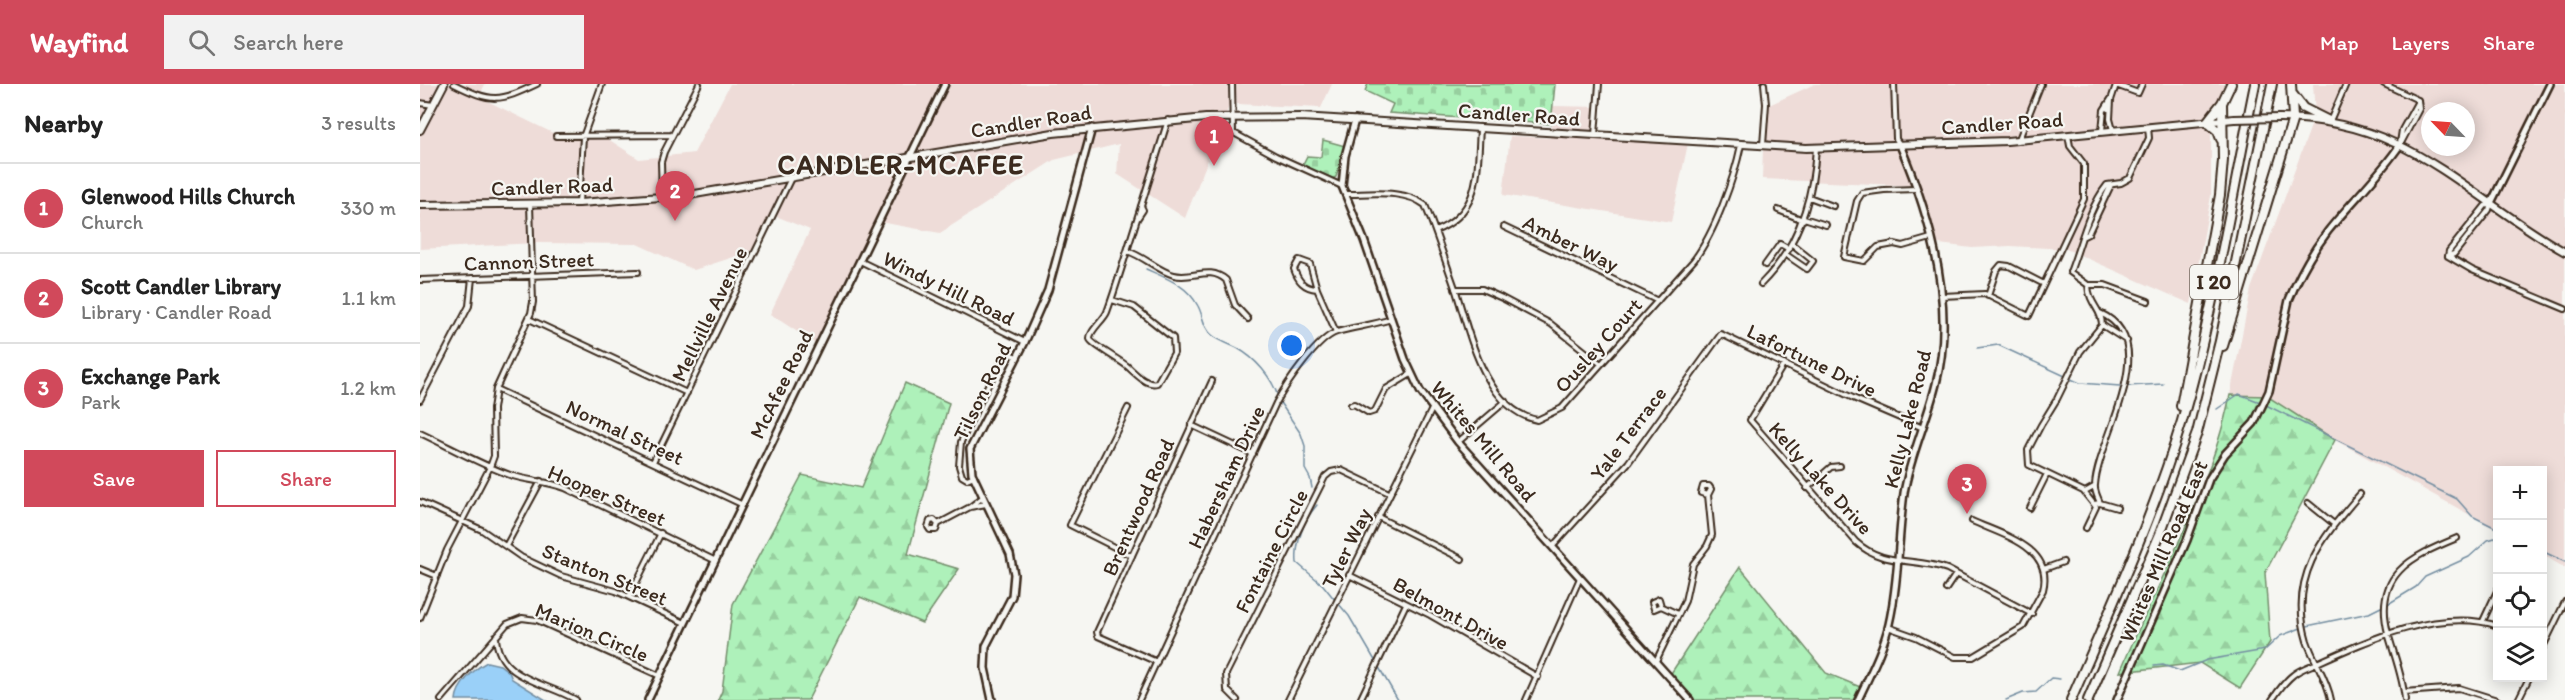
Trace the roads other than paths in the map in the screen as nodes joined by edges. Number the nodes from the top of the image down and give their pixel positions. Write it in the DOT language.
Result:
graph roads {
  1 [pos="444,84"];
  2 [pos="454,84"];
  3 [pos="537,84"];
  4 [pos="602,84"];
  5 [pos="699,84"];
  6 [pos="945,84"];
  7 [pos="1232,84"];
  8 [pos="1599,84"];
  9 [pos="1764,84"];
  10 [pos="1894,84"];
  11 [pos="2041,84"];
  12 [pos="2116,84"];
  13 [pos="2142,84"];
  14 [pos="2231,84"];
  15 [pos="2255,84"];
  16 [pos="2272,84"];
  17 [pos="2346,84"];
  18 [pos="2384,84"];
  19 [pos="2550,84"];
  20 [pos="2291,87"];
  21 [pos="2222,103"];
  22 [pos="420,104"];
  23 [pos="433,105"];
  24 [pos="2108,110"];
  25 [pos="1206,118"];
  26 [pos="1232,118"];
  27 [pos="2293,118"];
  28 [pos="1168,120"];
  29 [pos="1355,120"];
  30 [pos="2222,120"];
  31 [pos="2207,122"];
  32 [pos="2329,122"];
  33 [pos="2148,127"];
  34 [pos="1092,128"];
  35 [pos="1480,129"];
  36 [pos="420,130"];
  37 [pos="2113,130"];
  38 [pos="2102,131"];
  39 [pos="1233,133"];
  40 [pos="672,135"];
  41 [pos="2068,135"];
  42 [pos="556,136"];
  43 [pos="1595,136"];
  44 [pos="583,137"];
  45 [pos="2019,140"];
  46 [pos="2222,140"];
  47 [pos="1741,145"];
  48 [pos="1900,145"];
  49 [pos="2400,145"];
  50 [pos="1763,146"];
  51 [pos="1816,148"];
  52 [pos="911,157"];
  53 [pos="791,178"];
  54 [pos="1342,186"];
  55 [pos="1916,189"];
  56 [pos="1345,194"];
  57 [pos="662,197"];
  58 [pos="1809,197"];
  59 [pos="579,203"];
  60 [pos="2491,203"];
  61 [pos="530,204"];
  62 [pos="1833,206"];
  63 [pos="422,207"];
  64 [pos="1778,210"];
  65 [pos="1804,219"];
  66 [pos="1826,225"];
  67 [pos="1504,227"];
  68 [pos="1435,231"];
  69 [pos="1931,238"];
  70 [pos="1791,246"];
  71 [pos="1127,251"];
  72 [pos="2565,252"];
  73 [pos="1785,254"];
  74 [pos="860,261"];
  75 [pos="1765,266"];
  76 [pos="638,272"];
  77 [pos="534,276"];
  78 [pos="472,278"];
  79 [pos="420,280"];
  80 [pos="1761,284"];
  81 [pos="2044,284"];
  82 [pos="2088,285"];
  83 [pos="1317,289"];
  84 [pos="1455,289"];
  85 [pos="1942,296"];
  86 [pos="1988,296"];
  87 [pos="1112,300"];
  88 [pos="1658,301"];
  89 [pos="2148,301"];
  90 [pos="2565,309"];
  91 [pos="2100,313"];
  92 [pos="529,319"];
  93 [pos="1248,319"];
  94 [pos="1391,319"];
  95 [pos="2102,326"];
  96 [pos="1336,332"];
  97 [pos="1721,334"];
  98 [pos="2127,341"];
  99 [pos="1025,342"];
  100 [pos="1017,357"];
  101 [pos="1601,364"];
  102 [pos="1784,364"];
  103 [pos="1411,374"];
  104 [pos="1212,381"];
  105 [pos="496,389"];
  106 [pos="687,393"];
  107 [pos="420,400"];
  108 [pos="1506,401"];
  109 [pos="1351,405"];
  110 [pos="1128,408"];
  111 [pos="1432,409"];
  112 [pos="2202,414"];
  113 [pos="1191,425"];
  114 [pos="1923,428"];
  115 [pos="420,433"];
  116 [pos="1458,442"];
  117 [pos="1253,454"];
  118 [pos="653,462"];
  119 [pos="1840,466"];
  120 [pos="490,467"];
  121 [pos="2047,474"];
  122 [pos="974,476"];
  123 [pos="2164,477"];
  124 [pos="541,481"];
  125 [pos="2094,487"];
  126 [pos="1807,488"];
  127 [pos="2084,492"];
  128 [pos="1389,493"];
  129 [pos="2360,494"];
  130 [pos="1708,495"];
  131 [pos="983,496"];
  132 [pos="420,502"];
  133 [pos="2100,503"];
  134 [pos="2308,503"];
  135 [pos="741,504"];
  136 [pos="987,504"];
  137 [pos="2094,504"];
  138 [pos="970,507"];
  139 [pos="2030,508"];
  140 [pos="2117,508"];
  141 [pos="1378,517"];
  142 [pos="461,521"];
  143 [pos="1972,521"];
  144 [pos="938,524"];
  145 [pos="2334,524"];
  146 [pos="2086,528"];
  147 [pos="660,533"];
  148 [pos="2457,538"];
  149 [pos="506,546"];
  150 [pos="1553,546"];
  151 [pos="1132,556"];
  152 [pos="1462,559"];
  153 [pos="714,560"];
  154 [pos="1898,561"];
  155 [pos="2063,562"];
  156 [pos="420,569"];
  157 [pos="2044,569"];
  158 [pos="1956,574"];
  159 [pos="1349,575"];
  160 [pos="437,576"];
  161 [pos="1580,578"];
  162 [pos="1946,589"];
  163 [pos="629,597"];
  164 [pos="2493,600"];
  165 [pos="2565,602"];
  166 [pos="1406,604"];
  167 [pos="1661,606"];
  168 [pos="1678,614"];
  169 [pos="2031,614"];
  170 [pos="420,618"];
  171 [pos="2483,621"];
  172 [pos="685,623"];
  173 [pos="2493,624"];
  174 [pos="1888,627"];
  175 [pos="2388,633"];
  176 [pos="496,635"];
  177 [pos="2547,639"];
  178 [pos="1656,661"];
  179 [pos="1157,662"];
  180 [pos="2317,663"];
  181 [pos="660,676"];
  182 [pos="1538,677"];
  183 [pos="2527,682"];
  184 [pos="2404,692"];
  185 [pos="1684,693"];
  186 [pos="441,700"];
  187 [pos="576,700"];
  188 [pos="648,700"];
  189 [pos="992,700"];
  190 [pos="1139,700"];
  191 [pos="1237,700"];
  192 [pos="1288,700"];
  193 [pos="1360,700"];
  194 [pos="1526,700"];
  195 [pos="1680,700"];
  196 [pos="1690,700"];
  197 [pos="1859,700"];
  198 [pos="2071,700"];
  199 [pos="2088,700"];
  200 [pos="2117,700"];
  201 [pos="2272,700"];
  202 [pos="2331,700"];
  203 [pos="2405,700"];
  204 [pos="2497,700"];
  205 [pos="2518,700"];
  1 -- 23 [label="main road"];
  2 -- 3 [label="street"];
  4 -- 44 [label="street"];
  5 -- 40 [label="street"];
  6 -- 52 [label="street, McAfee Road"];
  7 -- 26 [label="street"];
  8 -- 43 [label="street"];
  9 -- 50 [label="street"];
  10 -- 48 [label="street"];
  11 -- 45 [label="street"];
  12 -- 13 [label="street"];
  12 -- 24 [label="street"];
  14 -- 21 [label="highway"];
  15 -- 123 [label="highway, I 20"];
  16 -- 112 [label="highway, I 20"];
  17 -- 32 [label="street"];
  18 -- 49 [label="street"];
  19 -- 60 [label="street"];
  20 -- 27 [label="highway"];
  20 -- 32 [label="highway"];
  21 -- 30 [label="highway"];
  21 -- 31 [label="highway"];
  22 -- 23 [label="street"];
  23 -- 36 [label="main road"];
  24 -- 37 [label="street"];
  24 -- 38 [label="street"];
  25 -- 26 [label="main road, Candler Road"];
  25 -- 28 [label="main road, Candler Road"];
  25 -- 39 [label="street"];
  26 -- 29 [label="main road, Candler Road"];
  26 -- 39 [label="street"];
  27 -- 30 [label="main road, Candler Road, bridge"];
  27 -- 32 [label="main road, Candler Road"];
  27 -- 112 [label="highway"];
  28 -- 34 [label="main road, Candler Road"];
  28 -- 71 [label="street"];
  29 -- 35 [label="main road, Candler Road"];
  29 -- 54 [label="street, Whites Mill Road"];
  30 -- 31 [label="main road, Candler Road"];
  30 -- 46 [label="highway"];
  31 -- 33 [label="main road, Candler Road"];
  31 -- 46 [label="highway"];
  32 -- 49 [label="main road, Candler Road"];
  33 -- 37 [label="main road, Candler Road"];
  33 -- 82 [label="street"];
  34 -- 52 [label="main road, Candler Road"];
  34 -- 99 [label="street, Tilson Road"];
  35 -- 43 [label="main road, Candler Road"];
  35 -- 68 [label="street"];
  37 -- 38 [label="main road, Candler Road"];
  38 -- 41 [label="main road, Candler Road"];
  39 -- 54 [label="street"];
  40 -- 44 [label="street"];
  40 -- 57 [label="street"];
  41 -- 45 [label="main road, Candler Road"];
  41 -- 81 [label="street"];
  42 -- 44 [label="street"];
  43 -- 47 [label="main road, Candler Road"];
  44 -- 59 [label="street"];
  45 -- 48 [label="main road, Candler Road"];
  46 -- 123 [label="highway"];
  47 -- 50 [label="main road, Candler Road"];
  47 -- 88 [label="street, Ousley Court"];
  48 -- 51 [label="main road, Candler Road"];
  48 -- 55 [label="street, Kelly Lake Road"];
  49 -- 60 [label="main road, Candler Road"];
  49 -- 200 [label="street, Whites Mill Road East"];
  50 -- 51 [label="main road, Candler Road"];
  51 -- 58 [label="street"];
  52 -- 53 [label="main road, Candler Road"];
  52 -- 74 [label="street, McAfee Road"];
  53 -- 57 [label="main road, Candler Road"];
  53 -- 106 [label="street, Mellville Avenue"];
  54 -- 56 [label="street, Whites Mill Road"];
  55 -- 69 [label="street, Kelly Lake Road"];
  55 -- 69 [label="street"];
  56 -- 68 [label="street, Ousley Court"];
  56 -- 94 [label="street, Whites Mill Road"];
  57 -- 59 [label="main road, Candler Road"];
  58 -- 62 [label="street"];
  58 -- 65 [label="street"];
  59 -- 61 [label="main road, Candler Road"];
  60 -- 72 [label="main road, Candler Road"];
  60 -- 90 [label="street"];
  61 -- 63 [label="main road, Candler Road"];
  61 -- 77 [label="street"];
  64 -- 65 [label="street"];
  65 -- 66 [label="street"];
  65 -- 70 [label="street"];
  67 -- 88 [label="street, Amber Way"];
  68 -- 84 [label="street, Ousley Court"];
  69 -- 85 [label="street, Kelly Lake Road"];
  70 -- 73 [label="street"];
  70 -- 73 [label="street"];
  70 -- 75 [label="street"];
  71 -- 87 [label="street"];
  71 -- 93 [label="street"];
  73 -- 80 [label="street"];
  74 -- 99 [label="street, Windy Hill Road"];
  74 -- 135 [label="street, McAfee Road"];
  76 -- 77 [label="street, Cannon Street"];
  77 -- 78 [label="street, Cannon Street"];
  77 -- 92 [label="street"];
  78 -- 79 [label="street, Cannon Street"];
  78 -- 107 [label="street"];
  81 -- 86 [label="street"];
  81 -- 86 [label="street"];
  82 -- 89 [label="street"];
  82 -- 91 [label="street"];
  83 -- 83 [label="street"];
  83 -- 96 [label="street"];
  84 -- 101 [label="street"];
  84 -- 108 [label="street, Ousley Court"];
  85 -- 86 [label="street"];
  85 -- 114 [label="street, Kelly Lake Road"];
  87 -- 87 [label="street"];
  88 -- 101 [label="street, Ousley Court"];
  91 -- 95 [label="street"];
  91 -- 98 [label="street"];
  92 -- 105 [label="street"];
  92 -- 106 [label="street"];
  94 -- 96 [label="street, Habersham Drive"];
  94 -- 103 [label="street, Whites Mill Road"];
  95 -- 98 [label="street"];
  95 -- 121 [label="street"];
  96 -- 117 [label="street, Habersham Drive"];
  97 -- 102 [label="street, Lafortune Drive"];
  97 -- 150 [label="street, Yale Terrace"];
  98 -- 125 [label="street"];
  99 -- 100 [label="street, Tilson Road"];
  100 -- 122 [label="street, Tilson Road"];
  100 -- 122 [label="street"];
  101 -- 108 [label="street, Ousley Court"];
  102 -- 114 [label="street, Lafortune Drive"];
  102 -- 126 [label="street, Kelly Lake Drive"];
  103 -- 109 [label="street"];
  103 -- 111 [label="street, Whites Mill Road"];
  104 -- 113 [label="street, Brentwood Road"];
  105 -- 118 [label="street, Normal Street"];
  105 -- 120 [label="street"];
  106 -- 118 [label="street, Mellville Avenue"];
  108 -- 116 [label="street"];
  110 -- 151 [label="street"];
  111 -- 116 [label="street, Whites Mill Road"];
  111 -- 128 [label="street, Tyler Way"];
  112 -- 199 [label="highway, I 20"];
  113 -- 117 [label="street"];
  113 -- 151 [label="street, Brentwood Road"];
  114 -- 154 [label="street, Kelly Lake Road"];
  115 -- 120 [label="street, Hooper Street"];
  116 -- 150 [label="street, Whites Mill Road"];
  117 -- 179 [label="street, Habersham Drive"];
  118 -- 135 [label="street, Normal Street"];
  119 -- 126 [label="street"];
  120 -- 124 [label="street, Hooper Street"];
  120 -- 142 [label="street"];
  121 -- 127 [label="street"];
  121 -- 139 [label="street"];
  122 -- 131 [label="street, Tilson Road"];
  123 -- 198 [label="highway, I 20"];
  124 -- 147 [label="street, Hooper Street"];
  124 -- 149 [label="street"];
  125 -- 127 [label="street"];
  125 -- 133 [label="street"];
  126 -- 154 [label="street, Kelly Lake Drive"];
  127 -- 137 [label="street"];
  128 -- 141 [label="street, Tyler Way"];
  128 -- 191 [label="street, Fontaine Circle"];
  129 -- 145 [label="street"];
  130 -- 168 [label="street"];
  131 -- 136 [label="street, Tilson Road"];
  131 -- 138 [label="street"];
  132 -- 142 [label="street, Stanton Street"];
  133 -- 137 [label="street"];
  133 -- 140 [label="street"];
  134 -- 145 [label="street"];
  135 -- 153 [label="street, McAfee Road"];
  136 -- 138 [label="street"];
  136 -- 189 [label="street, Tilson Road"];
  137 -- 146 [label="street"];
  138 -- 144 [label="street"];
  141 -- 152 [label="street"];
  141 -- 159 [label="street, Tyler Way"];
  142 -- 149 [label="street, Stanton Street"];
  142 -- 160 [label="street"];
  143 -- 157 [label="street"];
  145 -- 180 [label="street"];
  147 -- 153 [label="street, Hooper Street"];
  147 -- 163 [label="street"];
  148 -- 175 [label="street"];
  149 -- 163 [label="street, Stanton Street"];
  150 -- 161 [label="street, Whites Mill Road"];
  151 -- 179 [label="street, Brentwood Road"];
  153 -- 172 [label="street, McAfee Road"];
  154 -- 158 [label="street, Kelly Lake Drive"];
  154 -- 174 [label="street, Kelly Lake Road"];
  155 -- 157 [label="street"];
  156 -- 160 [label="street"];
  157 -- 169 [label="street"];
  158 -- 162 [label="street"];
  158 -- 169 [label="street, Kelly Lake Drive"];
  159 -- 166 [label="street, Belmont Drive"];
  159 -- 192 [label="street, Tyler Way"];
  160 -- 170 [label="street"];
  161 -- 178 [label="street, Whites Mill Road"];
  161 -- 182 [label="street"];
  163 -- 172 [label="street, Stanton Street"];
  164 -- 171 [label="street"];
  165 -- 177 [label="street"];
  166 -- 182 [label="street, Belmont Drive"];
  166 -- 193 [label="street"];
  167 -- 168 [label="street"];
  168 -- 178 [label="street"];
  169 -- 174 [label="street"];
  171 -- 173 [label="street"];
  171 -- 175 [label="street"];
  172 -- 181 [label="street, McAfee Road"];
  174 -- 197 [label="street, Kelly Lake Road"];
  175 -- 180 [label="street"];
  175 -- 184 [label="street"];
  176 -- 181 [label="street, Marion Circle"];
  176 -- 186 [label="street, Marion Circle"];
  176 -- 187 [label="street"];
  178 -- 185 [label="street, Whites Mill Road"];
  179 -- 190 [label="street, Habersham Drive"];
  180 -- 201 [label="street"];
  180 -- 202 [label="street"];
  181 -- 188 [label="street, McAfee Road"];
  182 -- 194 [label="street"];
  183 -- 205 [label="street"];
  184 -- 203 [label="street"];
  184 -- 204 [label="street"];
  185 -- 195 [label="street"];
  185 -- 196 [label="street, Whites Mill Road"];
}
